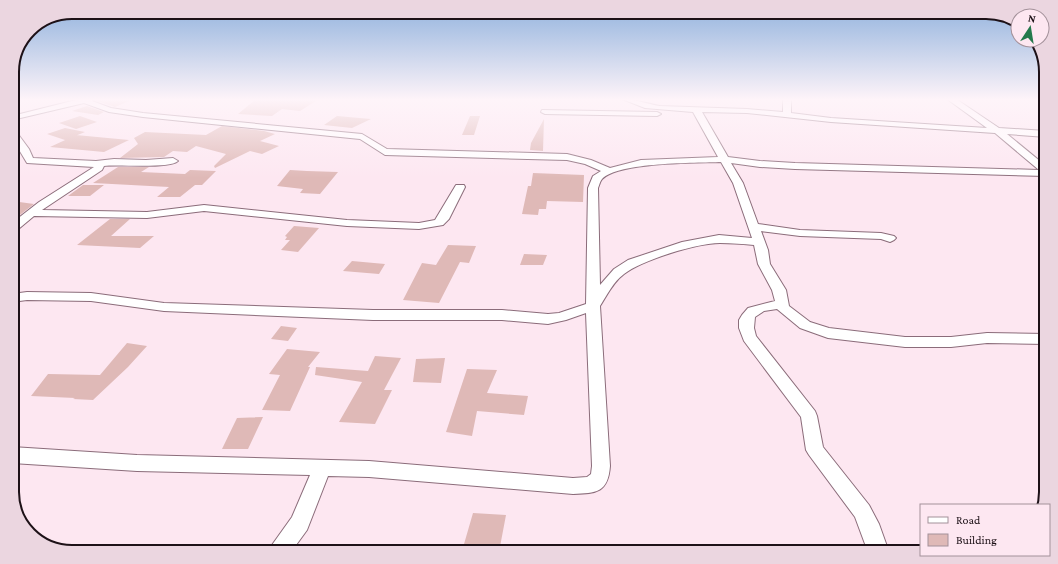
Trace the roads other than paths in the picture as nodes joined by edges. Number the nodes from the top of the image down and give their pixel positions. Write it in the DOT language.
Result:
graph roads {
  1 [pos="246,125"];
  2 [pos="705,125"];
  3 [pos="905,125"];
  4 [pos="989,125"];
  5 [pos="999,132"];
  6 [pos="1039,134"];
  7 [pos="19,142"];
  8 [pos="725,159"];
  9 [pos="173,161"];
  10 [pos="96,164"];
  11 [pos="1039,166"];
  12 [pos="609,171"];
  13 [pos="1039,172"];
  14 [pos="460,187"];
  15 [pos="31,213"];
  16 [pos="19,223"];
  17 [pos="754,227"];
  18 [pos="890,238"];
  19 [pos="758,242"];
  20 [pos="19,300"];
  21 [pos="781,304"];
  22 [pos="593,306"];
  23 [pos="1039,339"];
  24 [pos="19,455"];
  25 [pos="322,468"];
  26 [pos="284,545"];
  27 [pos="876,545"];
  1 -- 12 [label="street"];
  2 -- 8 [label="street"];
  3 -- 5 [label="street"];
  4 -- 5 [label="street"];
  5 -- 6 [label="street"];
  5 -- 11 [label="street"];
  7 -- 10 [label="street"];
  8 -- 12 [label="street"];
  8 -- 13 [label="street"];
  8 -- 17 [label="street"];
  9 -- 10 [label="street"];
  10 -- 15 [label="street"];
  12 -- 22 [label="street"];
  14 -- 15 [label="street"];
  15 -- 16 [label="street"];
  17 -- 18 [label="street"];
  17 -- 19 [label="street"];
  19 -- 21 [label="street"];
  19 -- 22 [label="street"];
  20 -- 22 [label="street"];
  21 -- 23 [label="street"];
  21 -- 27 [label="street"];
  22 -- 25 [label="street"];
  24 -- 25 [label="street"];
  25 -- 26 [label="street"];
}
